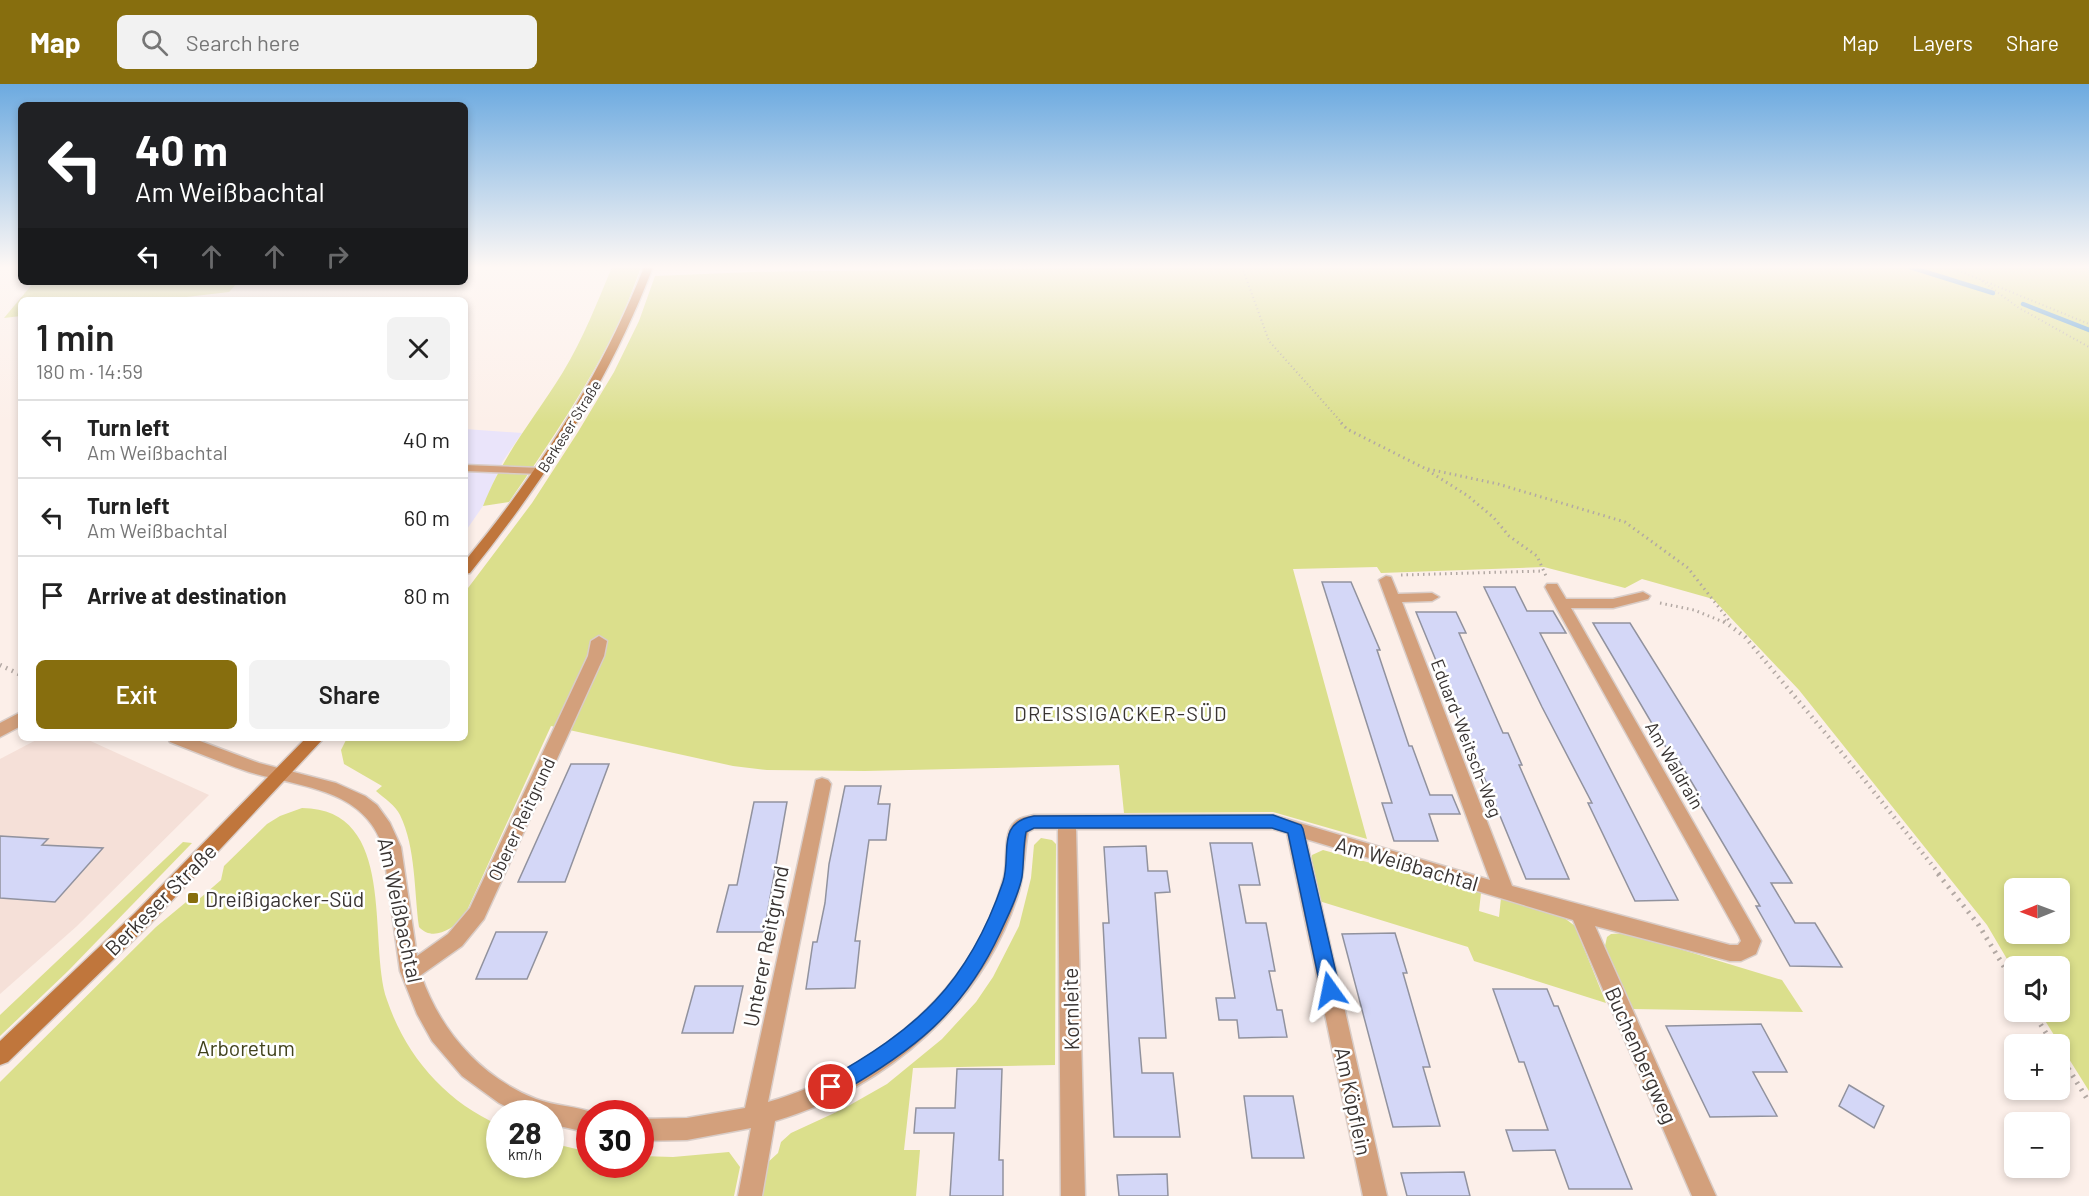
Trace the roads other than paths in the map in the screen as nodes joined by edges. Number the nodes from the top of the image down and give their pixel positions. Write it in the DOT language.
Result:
graph roads {
  1 [pos="629,319"];
  2 [pos="468,468"];
  3 [pos="541,471"];
  4 [pos="468,566"];
  5 [pos="1386,580"];
  6 [pos="1552,587"];
  7 [pos="1432,597"];
  8 [pos="1640,597"];
  9 [pos="1393,598"];
  10 [pos="1561,603"];
  11 [pos="599,641"];
  12 [pos="18,720"];
  13 [pos="0,731"];
  14 [pos="184,741"];
  15 [pos="313,741"];
  16 [pos="281,774"];
  17 [pos="822,784"];
  18 [pos="1067,823"];
  19 [pos="1295,829"];
  20 [pos="1504,891"];
  21 [pos="1580,914"];
  22 [pos="1749,948"];
  23 [pos="410,971"];
  24 [pos="0,1055"];
  25 [pos="759,1116"];
  26 [pos="576,1119"];
  27 [pos="654,1130"];
  28 [pos="750,1196"];
  29 [pos="1073,1196"];
  30 [pos="1375,1196"];
  31 [pos="1704,1196"];
  1 -- 3 [label="main road, Berkeser Straße"];
  2 -- 3 [label="lane"];
  3 -- 4 [label="main road, Berkeser Straße"];
  5 -- 9 [label="street, Eduard-Weitsch-Weg"];
  6 -- 10 [label="street, Am Waldrain"];
  7 -- 9 [label="street"];
  8 -- 10 [label="street"];
  9 -- 20 [label="street, Eduard-Weitsch-Weg"];
  10 -- 22 [label="street, Am Waldrain"];
  11 -- 23 [label="street, Oberer Reitgrund"];
  12 -- 13 [label="street"];
  14 -- 16 [label="street, Am Weißbachtal"];
  15 -- 16 [label="main road, Berkeser Straße"];
  16 -- 23 [label="street, Am Weißbachtal"];
  16 -- 24 [label="main road, Berkeser Straße"];
  17 -- 25 [label="street, Unterer Reitgrund"];
  18 -- 19 [label="street, Am Weißbachtal"];
  18 -- 25 [label="street, Am Weißbachtal"];
  18 -- 29 [label="street, Kornleite"];
  19 -- 20 [label="street, Am Weißbachtal"];
  19 -- 30 [label="street, Am Köpflein"];
  20 -- 21 [label="street, Am Weißbachtal"];
  21 -- 22 [label="street, Am Weißbachtal"];
  21 -- 31 [label="street, Buchenbergweg"];
  23 -- 26 [label="street, Am Weißbachtal"];
  25 -- 27 [label="street, Am Weißbachtal"];
  25 -- 28 [label="street, Unterer Reitgrund"];
}
